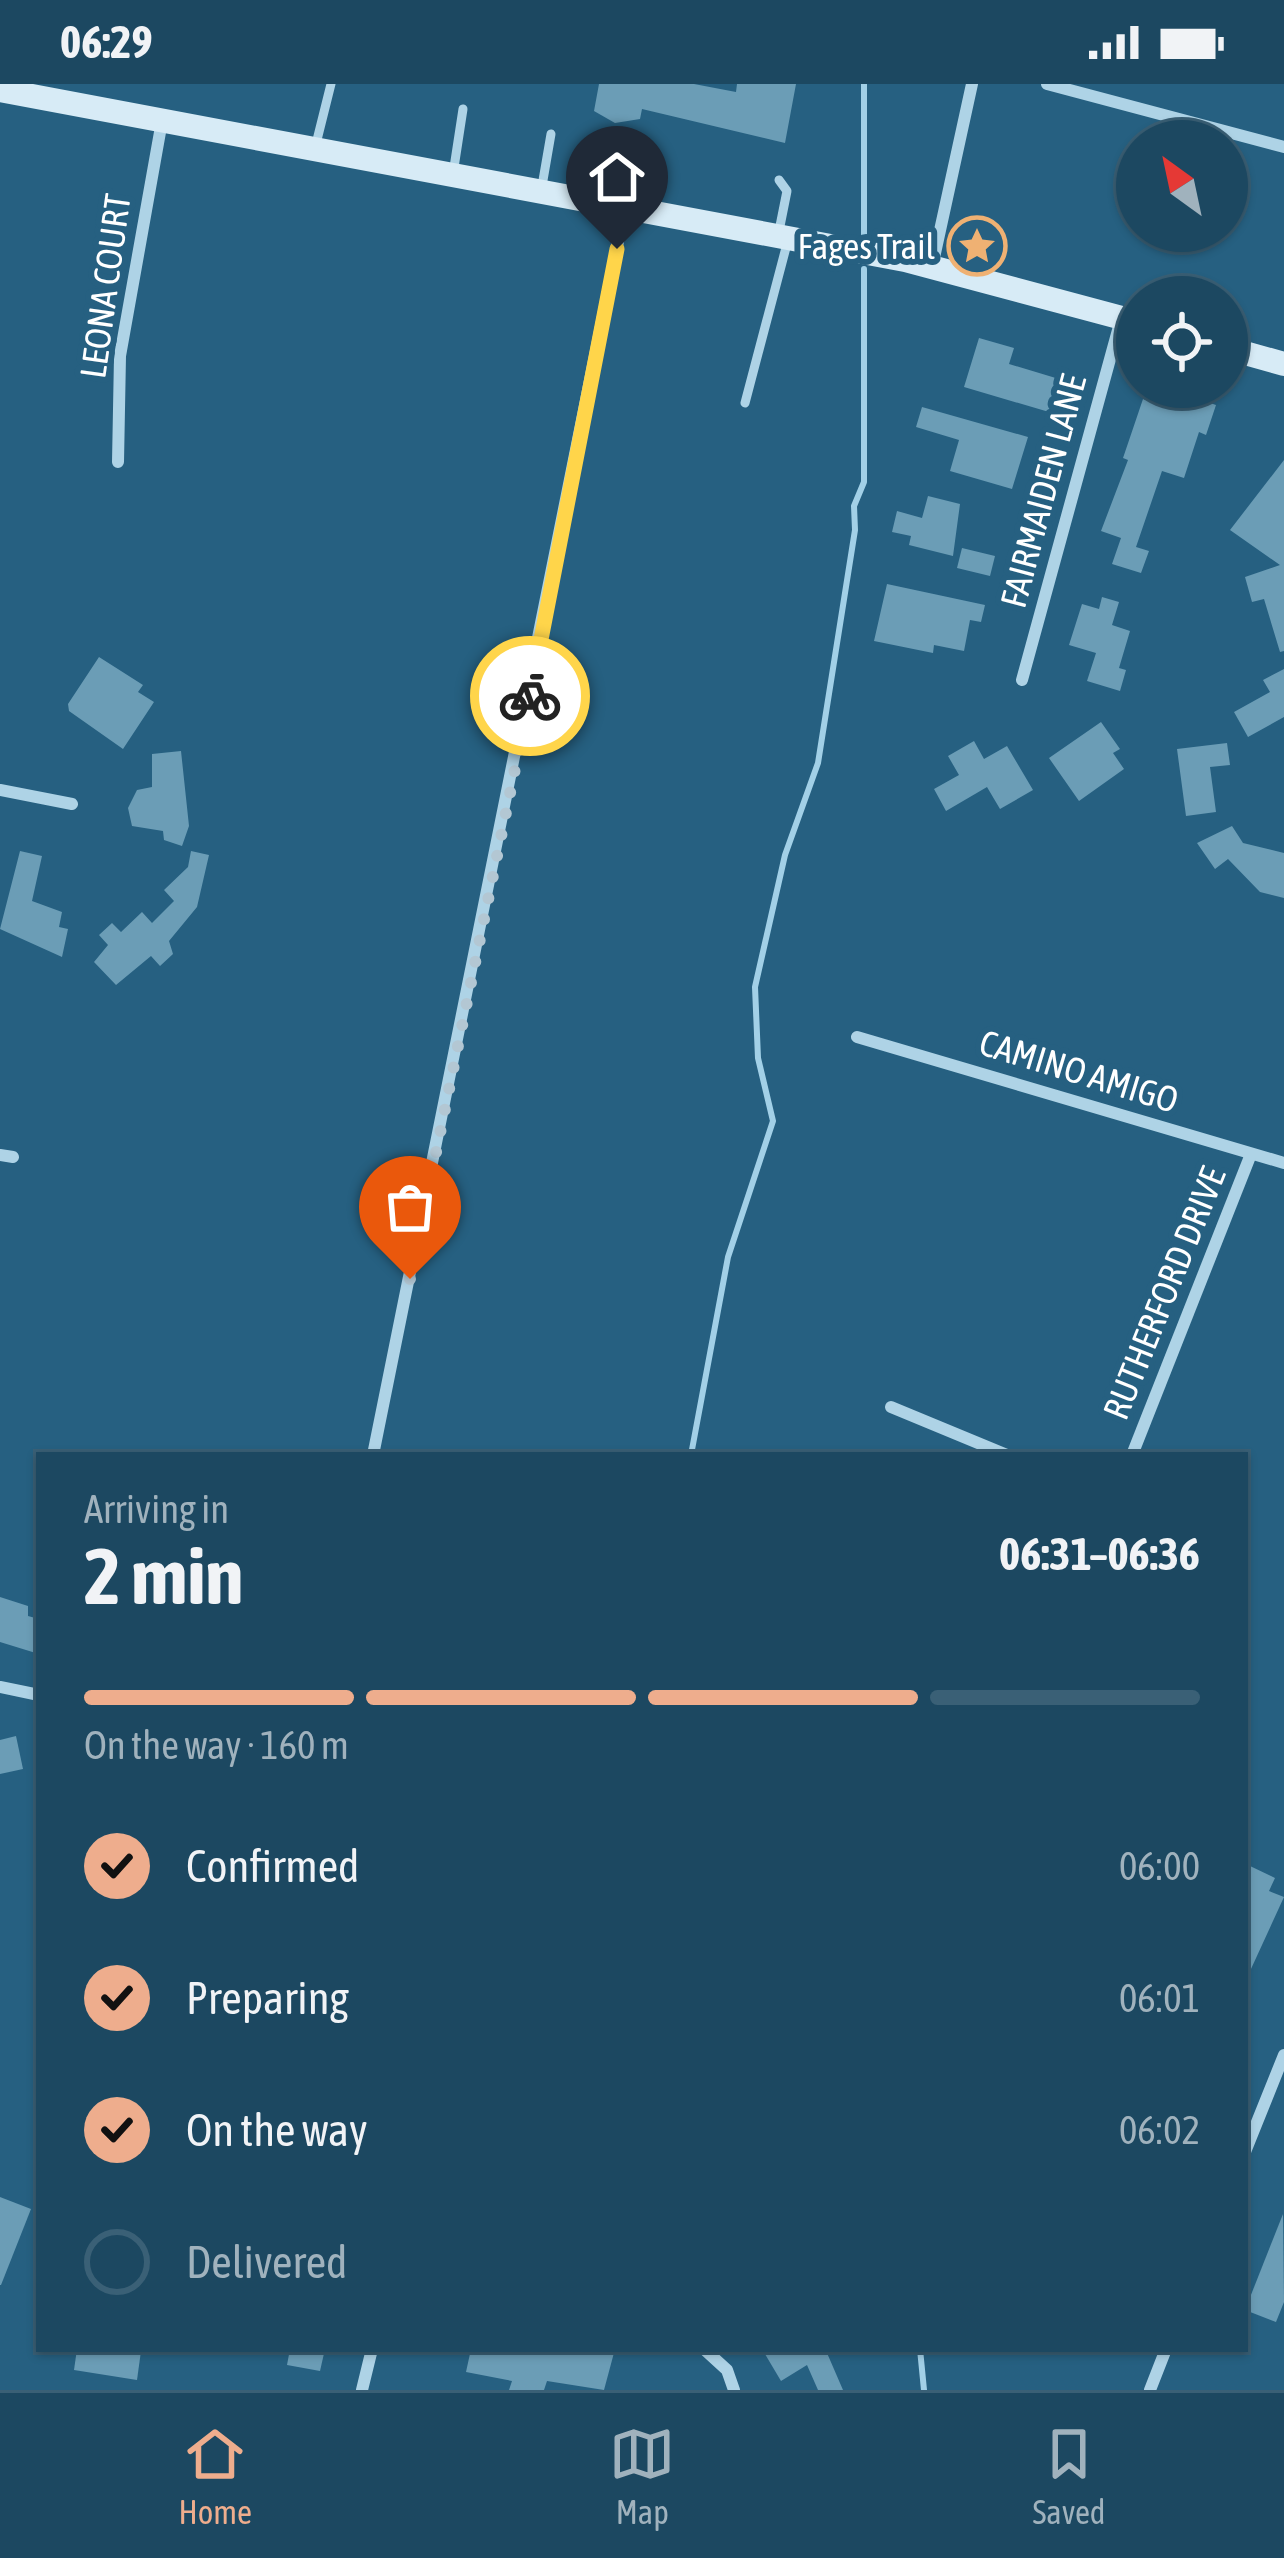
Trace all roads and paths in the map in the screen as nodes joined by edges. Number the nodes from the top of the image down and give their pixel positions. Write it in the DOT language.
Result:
graph roads {
  1 [pos="331,84"];
  2 [pos="972,84"];
  3 [pos="1047,84"];
  4 [pos="28,89"];
  5 [pos="0,90"];
  6 [pos="463,109"];
  7 [pos="162,121"];
  8 [pos="551,134"];
  9 [pos="1284,147"];
  10 [pos="314,149"];
  11 [pos="453,174"];
  12 [pos="779,180"];
  13 [pos="541,192"];
  14 [pos="626,206"];
  15 [pos="784,237"];
  16 [pos="932,268"];
  17 [pos="1116,317"];
  18 [pos="1248,353"];
  19 [pos="1116,364"];
  20 [pos="1284,364"];
  21 [pos="745,403"];
  22 [pos="118,462"];
  23 [pos="1022,680"];
  24 [pos="0,790"];
  25 [pos="72,804"];
  26 [pos="857,1037"];
  27 [pos="1251,1154"];
  28 [pos="1284,1163"];
  29 [pos="891,1407"];
  30 [pos="374,1452"];
  31 [pos="1000,1452"];
  32 [pos="1133,1452"];
  33 [pos="0,1687"];
  34 [pos="36,1694"];
  35 [pos="1284,2055"];
  36 [pos="1248,2145"];
  37 [pos="371,2352"];
  38 [pos="707,2352"];
  39 [pos="1165,2352"];
  40 [pos="362,2390"];
  41 [pos="734,2390"];
  42 [pos="1150,2390"];
  1 -- 10 [label="lane"];
  2 -- 16 [label="street"];
  3 -- 9 [label="street"];
  4 -- 5 [label="main road"];
  4 -- 7 [label="main road"];
  6 -- 11 [label="lane"];
  7 -- 10 [label="main road"];
  7 -- 22 [label="street, LEONA COURT"];
  8 -- 13 [label="lane"];
  10 -- 11 [label="main road"];
  11 -- 13 [label="main road"];
  12 -- 15 [label="lane"];
  13 -- 14 [label="main road"];
  14 -- 15 [label="main road"];
  14 -- 30 [label="street"];
  15 -- 16 [label="main road"];
  15 -- 21 [label="lane"];
  16 -- 17 [label="main road"];
  18 -- 20 [label="main road"];
  19 -- 23 [label="street, FAIRMAIDEN LANE"];
  24 -- 25 [label="street"];
  26 -- 27 [label="street, CAMINO AMIGO"];
  27 -- 28 [label="street, CAMINO AMIGO"];
  27 -- 32 [label="street, RUTHERFORD DRIVE"];
  29 -- 31 [label="street"];
  33 -- 34 [label="street"];
  35 -- 36 [label="street"];
  37 -- 40 [label="street"];
  38 -- 41 [label="street"];
  39 -- 42 [label="street"];
}
